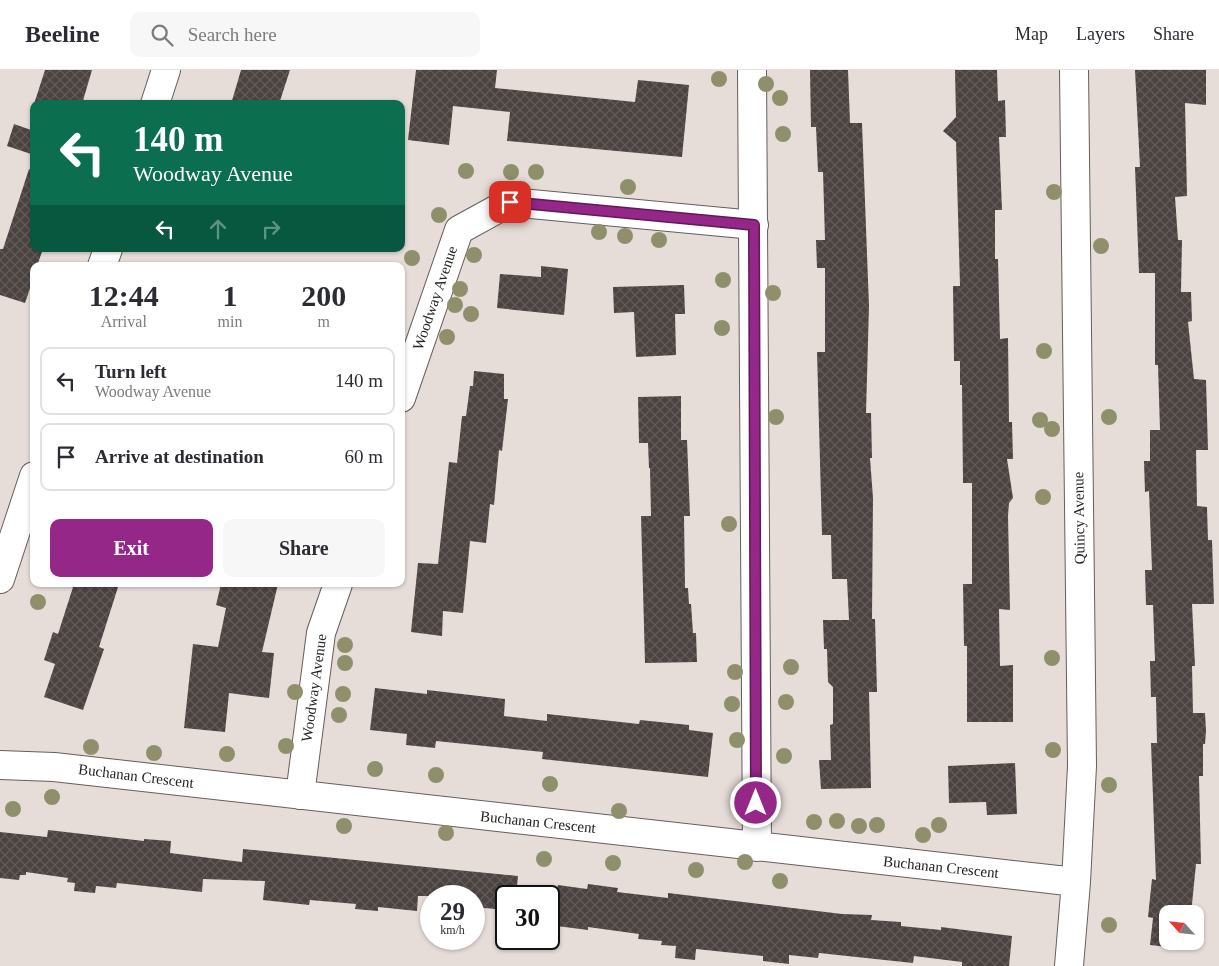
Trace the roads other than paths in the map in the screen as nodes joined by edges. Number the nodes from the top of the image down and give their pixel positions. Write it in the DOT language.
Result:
graph roads {
  1 [pos="166,70"];
  2 [pos="752,70"];
  3 [pos="1074,70"];
  4 [pos="156,100"];
  5 [pos="754,225"];
  6 [pos="405,386"];
  7 [pos="30,488"];
  8 [pos="0,579"];
  9 [pos="337,587"];
  10 [pos="0,765"];
  11 [pos="300,795"];
  12 [pos="756,847"];
  13 [pos="1076,882"];
  14 [pos="1069,966"];
  1 -- 4 [label="street"];
  2 -- 5 [label="street"];
  3 -- 13 [label="street, Quincy Avenue"];
  5 -- 6 [label="street, Woodway Avenue"];
  5 -- 12 [label="street"];
  7 -- 8 [label="street"];
  9 -- 11 [label="street, Woodway Avenue"];
  10 -- 11 [label="street, Buchanan Crescent"];
  11 -- 12 [label="street, Buchanan Crescent"];
  12 -- 13 [label="street, Buchanan Crescent"];
  13 -- 14 [label="street, Quincy Avenue"];
}
